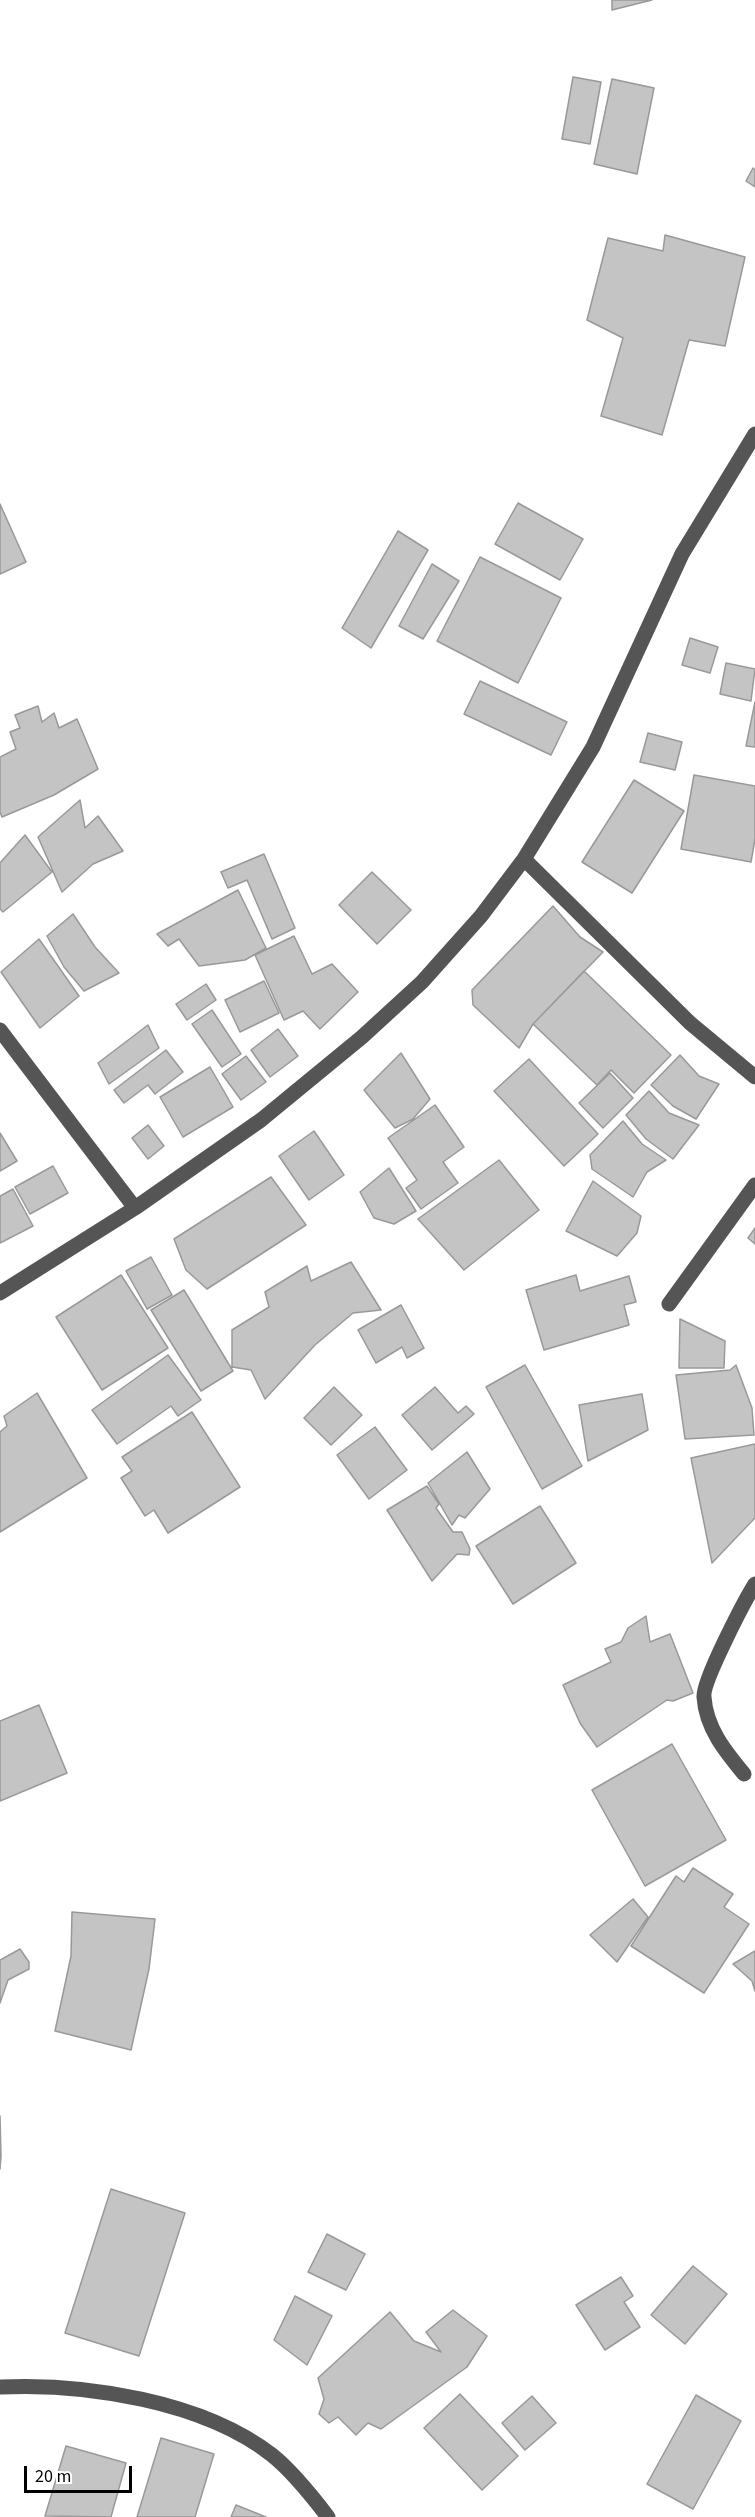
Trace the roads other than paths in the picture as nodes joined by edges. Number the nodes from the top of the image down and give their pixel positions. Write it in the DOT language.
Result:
graph roads {
  1 [pos="755,434"];
  2 [pos="524,859"];
  3 [pos="0,1030"];
  4 [pos="755,1077"];
  5 [pos="755,1185"];
  6 [pos="135,1208"];
  7 [pos="0,1293"];
  8 [pos="669,1304"];
  9 [pos="755,1584"];
  10 [pos="744,1774"];
  11 [pos="0,2387"];
  12 [pos="328,2517"];
  1 -- 2 [label="street"];
  2 -- 4 [label="street"];
  2 -- 6 [label="street"];
  3 -- 6 [label="street"];
  5 -- 8 [label="street"];
  6 -- 7 [label="street"];
  9 -- 10 [label="street"];
  11 -- 12 [label="street"];
}
